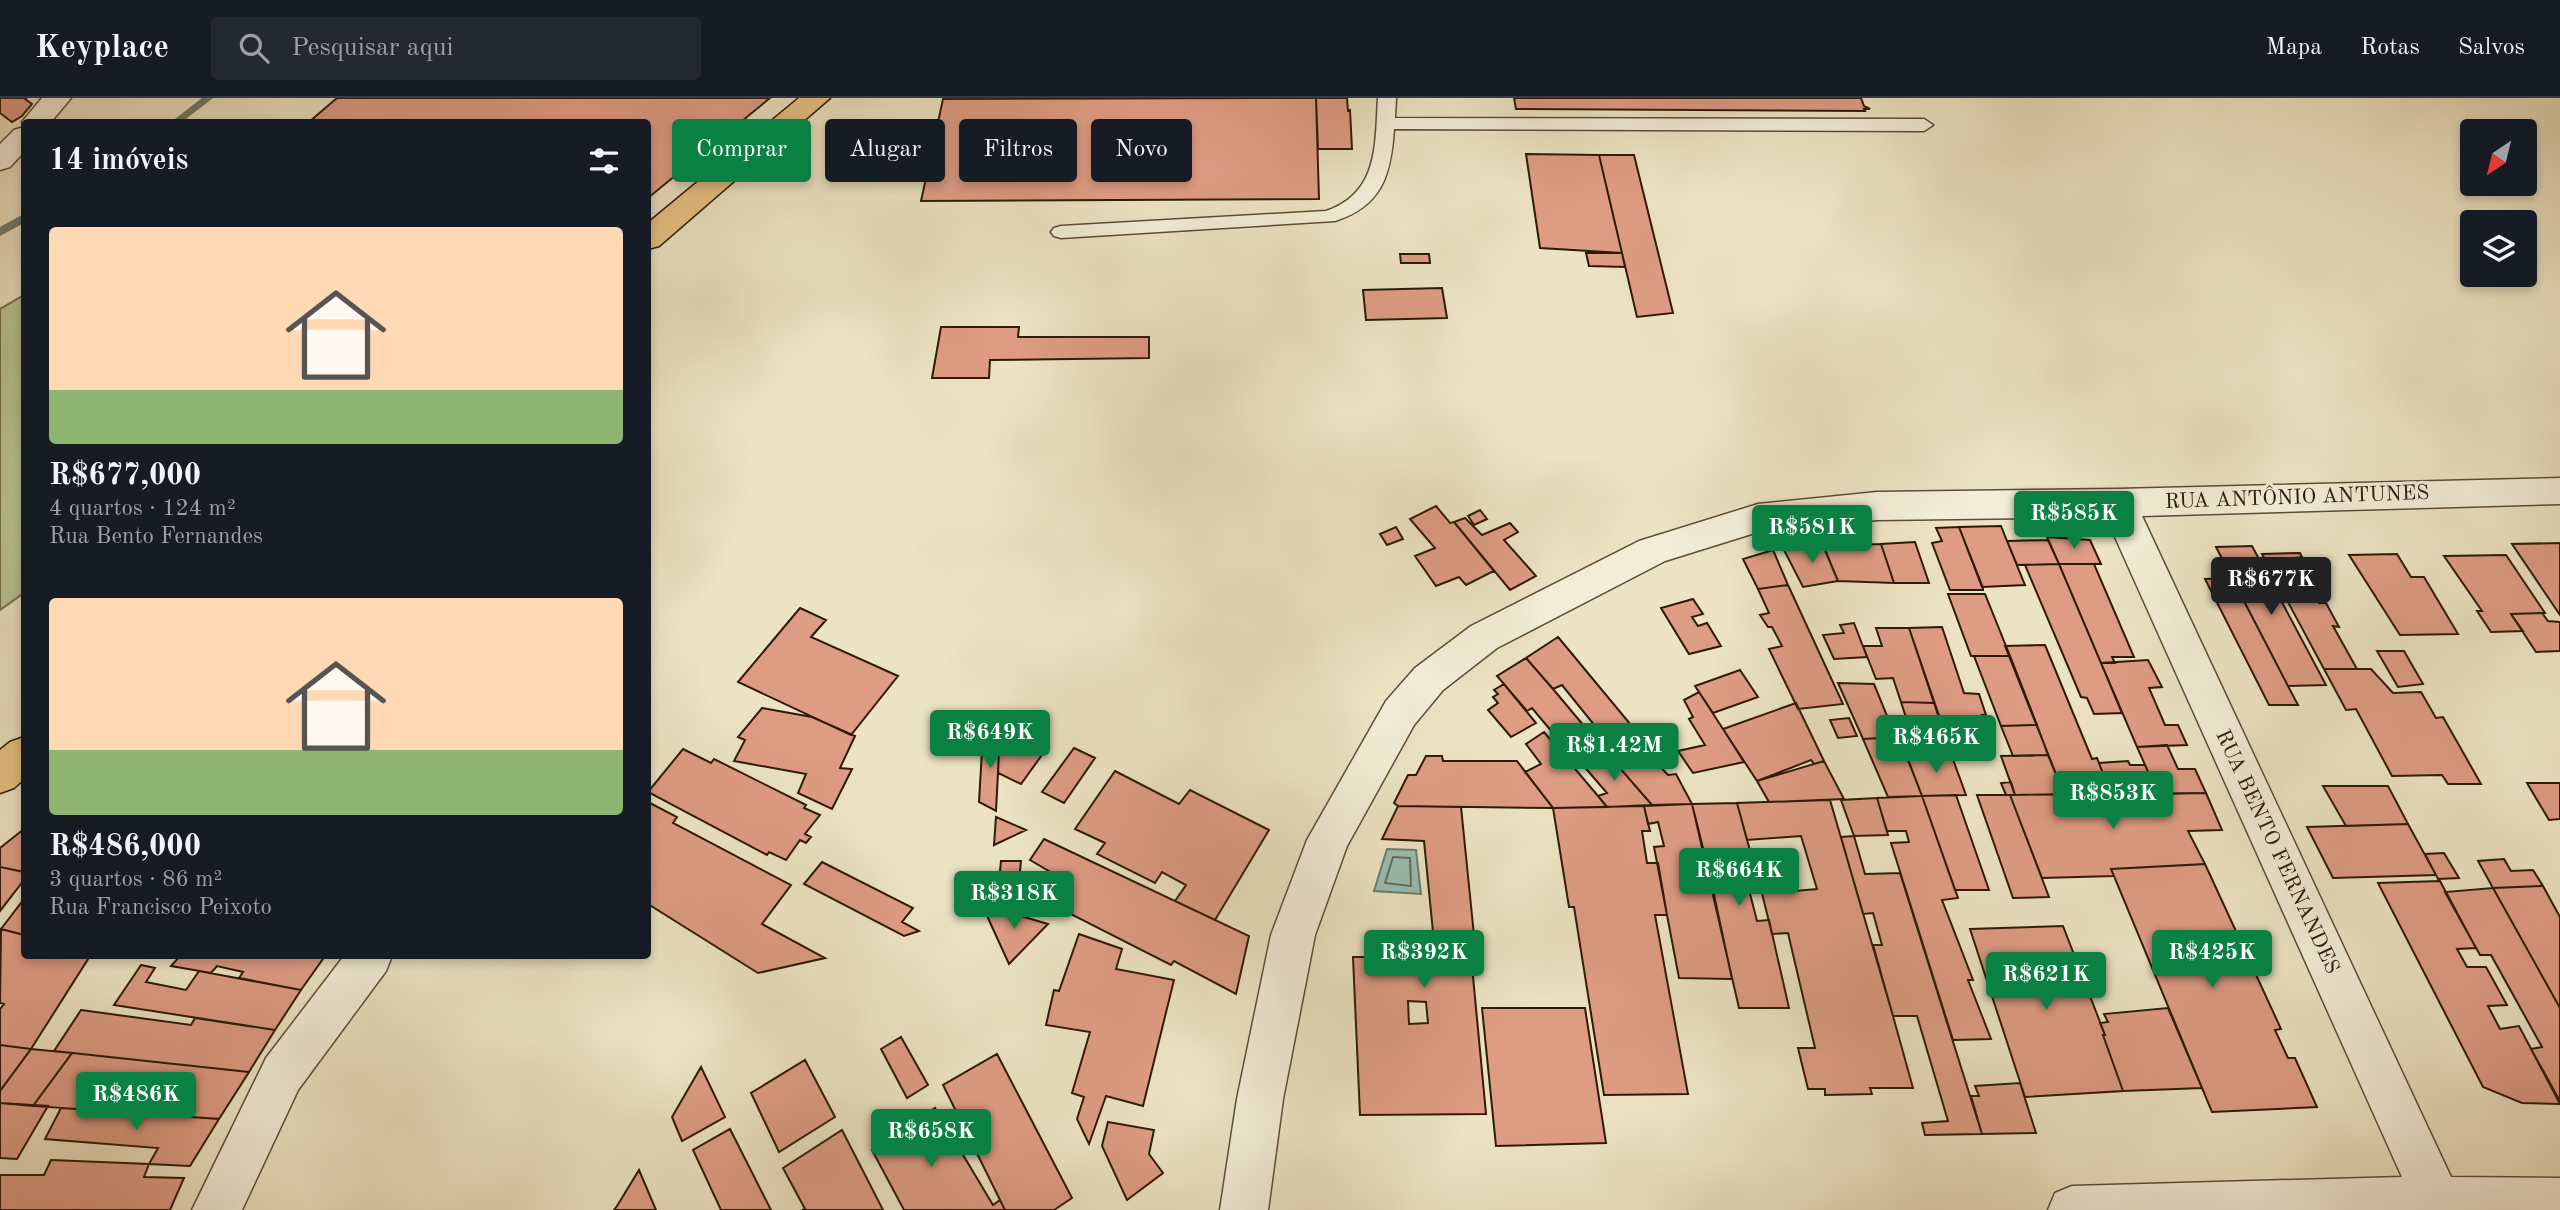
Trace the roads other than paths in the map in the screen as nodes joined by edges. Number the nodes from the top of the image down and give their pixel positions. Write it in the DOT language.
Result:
graph roads {
  1 [pos="57,98"];
  2 [pos="816,98"];
  3 [pos="1387,98"];
  4 [pos="39,119"];
  5 [pos="1385,123"];
  6 [pos="1924,125"];
  7 [pos="21,139"];
  8 [pos="0,161"];
  9 [pos="1061,232"];
  10 [pos="651,236"];
  11 [pos="2560,491"];
  12 [pos="2118,503"];
  13 [pos="21,757"];
  14 [pos="0,775"];
  15 [pos="368,959"];
  16 [pos="2437,1201"];
  17 [pos="2560,1202"];
  18 [pos="216,1210"];
  19 [pos="1244,1210"];
  20 [pos="2072,1210"];
  1 -- 4 [label="street"];
  2 -- 10 [label="main road"];
  3 -- 5 [label="lane"];
  5 -- 6 [label="lane"];
  5 -- 9 [label="lane"];
  7 -- 8 [label="street"];
  11 -- 12 [label="street, RUA ANTÔNIO ANTUNES"];
  12 -- 16 [label="street, RUA BENTO FERNANDES"];
  12 -- 19 [label="street, RUA ANTÔNIO ANTUNES"];
  13 -- 14 [label="main road"];
  15 -- 18 [label="street"];
  16 -- 17 [label="street"];
  16 -- 20 [label="street"];
}
